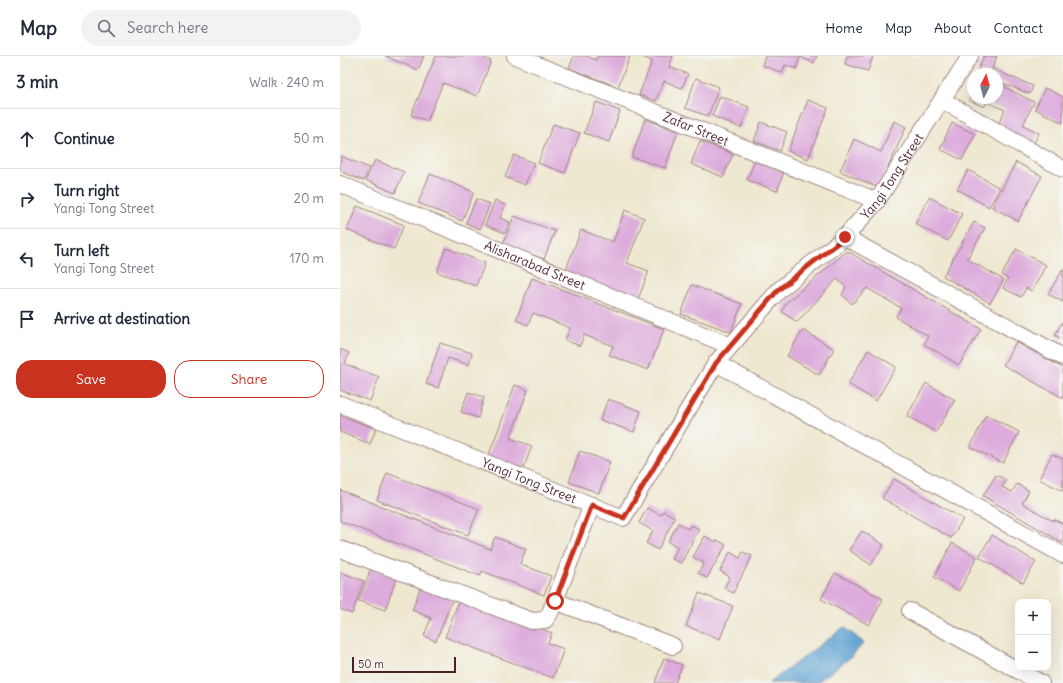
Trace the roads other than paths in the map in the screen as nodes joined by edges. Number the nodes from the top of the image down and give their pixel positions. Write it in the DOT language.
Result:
graph roads {
  1 [pos="515,56"];
  2 [pos="970,56"];
  3 [pos="942,100"];
  4 [pos="1063,169"];
  5 [pos="340,184"];
  6 [pos="877,201"];
  7 [pos="845,237"];
  8 [pos="730,346"];
  9 [pos="1063,357"];
  10 [pos="716,363"];
  11 [pos="340,404"];
  12 [pos="592,505"];
  13 [pos="340,549"];
  14 [pos="1063,555"];
  15 [pos="555,601"];
  16 [pos="910,611"];
  17 [pos="672,646"];
  18 [pos="1041,683"];
  1 -- 6 [label="street, Zafar Street"];
  2 -- 3 [label="street, Yangi Tong Street"];
  3 -- 4 [label="street"];
  3 -- 6 [label="street, Yangi Tong Street"];
  5 -- 8 [label="street, Alisharabad Street"];
  6 -- 7 [label="street, Yangi Tong Street"];
  7 -- 8 [label="street, Yangi Tong Street"];
  7 -- 9 [label="street"];
  8 -- 10 [label="street, Yangi Tong Street"];
  10 -- 12 [label="street, Yangi Tong Street"];
  10 -- 14 [label="street"];
  11 -- 12 [label="street, Yangi Tong Street"];
  12 -- 15 [label="street"];
  13 -- 15 [label="street"];
  15 -- 17 [label="street"];
  16 -- 18 [label="street"];
}
